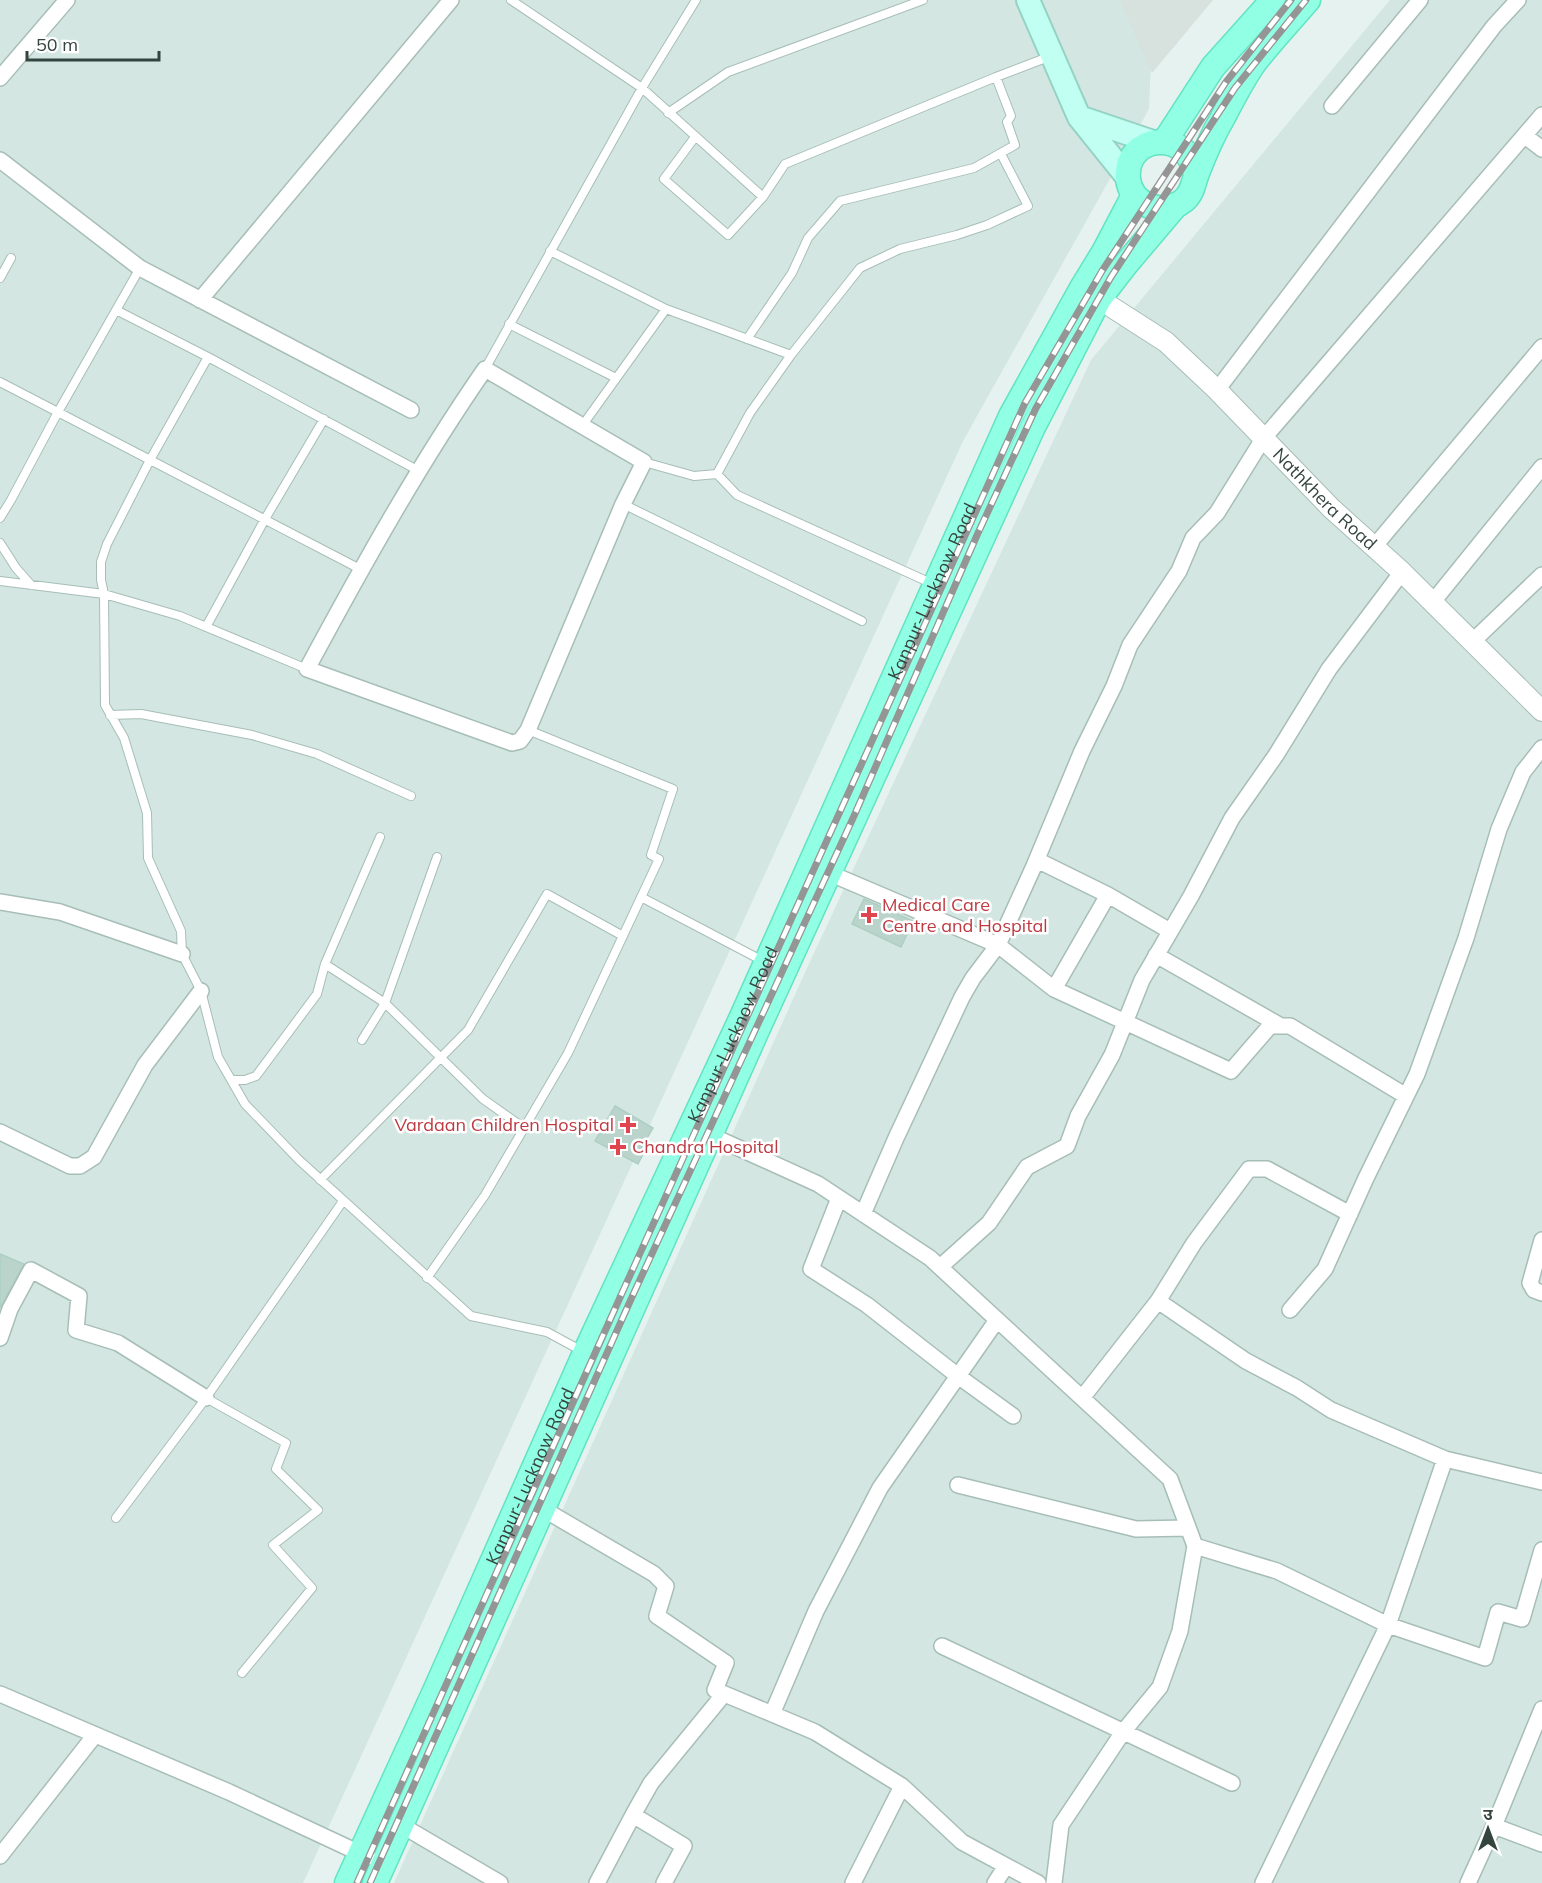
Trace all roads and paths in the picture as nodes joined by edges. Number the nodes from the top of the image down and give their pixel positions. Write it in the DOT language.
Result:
graph roads {
  1 [pos="67,0"];
  2 [pos="451,0"];
  3 [pos="511,0"];
  4 [pos="696,0"];
  5 [pos="923,0"];
  6 [pos="1028,0"];
  7 [pos="1273,0"];
  8 [pos="1308,0"];
  9 [pos="1420,0"];
  10 [pos="1518,0"];
  11 [pos="1053,55"];
  12 [pos="996,77"];
  13 [pos="0,78"];
  14 [pos="642,88"];
  15 [pos="1332,106"];
  16 [pos="668,113"];
  17 [pos="1542,115"];
  18 [pos="1080,117"];
  19 [pos="1525,136"];
  20 [pos="695,137"];
  21 [pos="1159,142"];
  22 [pos="1542,149"];
  23 [pos="1000,154"];
  24 [pos="0,160"];
  25 [pos="1196,176"];
  26 [pos="1131,186"];
  27 [pos="763,197"];
  28 [pos="1176,206"];
  29 [pos="550,251"];
  30 [pos="11,258"];
  31 [pos="140,268"];
  32 [pos="0,278"];
  33 [pos="1100,299"];
  34 [pos="200,300"];
  35 [pos="666,309"];
  36 [pos="116,310"];
  37 [pos="509,324"];
  38 [pos="747,339"];
  39 [pos="1542,346"];
  40 [pos="791,355"];
  41 [pos="208,357"];
  42 [pos="485,369"];
  43 [pos="616,378"];
  44 [pos="0,382"];
  45 [pos="1217,390"];
  46 [pos="411,410"];
  47 [pos="58,412"];
  48 [pos="324,419"];
  49 [pos="582,426"];
  50 [pos="1263,439"];
  51 [pos="150,460"];
  52 [pos="644,462"];
  53 [pos="1542,467"];
  54 [pos="419,471"];
  55 [pos="717,474"];
  56 [pos="623,504"];
  57 [pos="0,518"];
  58 [pos="265,519"];
  59 [pos="0,543"];
  60 [pos="1373,548"];
  61 [pos="362,570"];
  62 [pos="1402,572"];
  63 [pos="1542,575"];
  64 [pos="0,581"];
  65 [pos="31,585"];
  66 [pos="934,585"];
  67 [pos="104,594"];
  68 [pos="1432,603"];
  69 [pos="862,621"];
  70 [pos="206,627"];
  71 [pos="1472,642"];
  72 [pos="307,669"];
  73 [pos="905,678"];
  74 [pos="1542,711"];
  75 [pos="110,715"];
  76 [pos="528,730"];
  77 [pos="1542,748"];
  78 [pos="411,796"];
  79 [pos="380,837"];
  80 [pos="437,857"];
  81 [pos="1037,860"];
  82 [pos="829,873"];
  83 [pos="1108,895"];
  84 [pos="641,897"];
  85 [pos="0,902"];
  86 [pos="1170,931"];
  87 [pos="623,936"];
  88 [pos="998,945"];
  89 [pos="182,954"];
  90 [pos="1156,955"];
  91 [pos="766,962"];
  92 [pos="325,964"];
  93 [pos="1054,989"];
  94 [pos="201,991"];
  95 [pos="385,1003"];
  96 [pos="1125,1023"];
  97 [pos="1281,1026"];
  98 [pos="362,1040"];
  99 [pos="441,1058"];
  100 [pos="232,1080"];
  101 [pos="1406,1096"];
  102 [pos="524,1128"];
  103 [pos="710,1135"];
  104 [pos="2,1138"];
  105 [pos="320,1180"];
  106 [pos="839,1198"];
  107 [pos="343,1201"];
  108 [pos="863,1214"];
  109 [pos="1350,1214"];
  110 [pos="1542,1240"];
  111 [pos="939,1267"];
  112 [pos="427,1278"];
  113 [pos="1542,1293"];
  114 [pos="1158,1301"];
  115 [pos="5,1307"];
  116 [pos="1290,1310"];
  117 [pos="997,1320"];
  118 [pos="0,1338"];
  119 [pos="597,1358"];
  120 [pos="958,1376"];
  121 [pos="206,1398"];
  122 [pos="1082,1398"];
  123 [pos="1013,1416"];
  124 [pos="1445,1460"];
  125 [pos="1542,1482"];
  126 [pos="958,1485"];
  127 [pos="543,1509"];
  128 [pos="116,1518"];
  129 [pos="1188,1528"];
  130 [pos="1195,1546"];
  131 [pos="1542,1550"];
  132 [pos="1388,1625"];
  133 [pos="942,1646"];
  134 [pos="242,1673"];
  135 [pos="0,1694"];
  136 [pos="724,1694"];
  137 [pos="1542,1709"];
  138 [pos="772,1714"];
  139 [pos="1123,1732"];
  140 [pos="95,1735"];
  141 [pos="1232,1783"];
  142 [pos="902,1786"];
  143 [pos="633,1815"];
  144 [pos="401,1825"];
  145 [pos="1494,1826"];
  146 [pos="1542,1844"];
  147 [pos="361,1852"];
  148 [pos="0,1856"];
  149 [pos="1006,1866"];
  150 [pos="379,1874"];
  151 [pos="347,1883"];
  152 [pos="500,1883"];
  153 [pos="597,1883"];
  154 [pos="664,1883"];
  155 [pos="853,1883"];
  156 [pos="995,1883"];
  157 [pos="1038,1883"];
  158 [pos="1054,1883"];
  159 [pos="1263,1883"];
  160 [pos="1468,1883"];
  1 -- 13 [label="street"];
  2 -- 34 [label="street"];
  3 -- 14 [label="lane"];
  4 -- 14 [label="lane"];
  5 -- 16 [label="lane"];
  6 -- 11 [label="main road"];
  7 -- 21 [label="main road"];
  8 -- 25 [label="main road"];
  9 -- 15 [label="street"];
  10 -- 45 [label="street"];
  11 -- 12 [label="lane"];
  11 -- 18 [label="main road"];
  12 -- 23 [label="lane"];
  12 -- 27 [label="lane"];
  14 -- 16 [label="lane"];
  14 -- 29 [label="lane"];
  16 -- 20 [label="lane"];
  17 -- 19 [label="street"];
  18 -- 21 [label="main road"];
  18 -- 26 [label="main road"];
  19 -- 22 [label="street"];
  19 -- 50 [label="street"];
  20 -- 27 [label="lane"];
  20 -- 27 [label="lane"];
  21 -- 25 [label="main road"];
  21 -- 26 [label="main road"];
  23 -- 38 [label="lane"];
  23 -- 40 [label="lane"];
  24 -- 31 [label="street"];
  25 -- 28 [label="main road"];
  26 -- 28 [label="main road"];
  26 -- 66 [label="main road, Kanpur-Lucknow Road"];
  28 -- 33 [label="main road, Kanpur-Lucknow Road"];
  29 -- 35 [label="lane"];
  29 -- 37 [label="lane"];
  30 -- 32 [label="lane"];
  31 -- 34 [label="street"];
  31 -- 36 [label="lane"];
  33 -- 45 [label="street, Nathkhera Road"];
  33 -- 73 [label="main road, Kanpur-Lucknow Road"];
  34 -- 46 [label="street"];
  35 -- 38 [label="lane"];
  35 -- 43 [label="lane"];
  36 -- 41 [label="lane"];
  36 -- 47 [label="lane"];
  37 -- 42 [label="lane"];
  37 -- 43 [label="lane"];
  38 -- 40 [label="lane"];
  39 -- 60 [label="street"];
  40 -- 55 [label="lane"];
  41 -- 48 [label="lane"];
  41 -- 51 [label="lane"];
  42 -- 49 [label="street"];
  42 -- 54 [label="street"];
  43 -- 49 [label="lane"];
  44 -- 47 [label="lane"];
  45 -- 50 [label="street, Nathkhera Road"];
  47 -- 51 [label="lane"];
  47 -- 57 [label="lane"];
  48 -- 54 [label="lane"];
  48 -- 58 [label="lane"];
  49 -- 52 [label="street"];
  50 -- 60 [label="street, Nathkhera Road"];
  50 -- 81 [label="street"];
  51 -- 58 [label="lane"];
  51 -- 67 [label="lane"];
  52 -- 55 [label="lane"];
  52 -- 56 [label="street"];
  53 -- 68 [label="street"];
  54 -- 61 [label="street"];
  55 -- 66 [label="lane"];
  56 -- 69 [label="lane"];
  56 -- 76 [label="street"];
  58 -- 61 [label="lane"];
  58 -- 70 [label="lane"];
  59 -- 65 [label="lane"];
  60 -- 62 [label="street, Nathkhera Road"];
  61 -- 72 [label="street"];
  62 -- 68 [label="street, Nathkhera Road"];
  62 -- 86 [label="street"];
  63 -- 71 [label="street"];
  64 -- 65 [label="lane"];
  65 -- 67 [label="lane"];
  66 -- 73 [label="main road, Kanpur-Lucknow Road"];
  67 -- 70 [label="lane"];
  67 -- 75 [label="lane"];
  68 -- 71 [label="street, Nathkhera Road"];
  70 -- 72 [label="lane"];
  71 -- 74 [label="street, Nathkhera Road"];
  72 -- 76 [label="street"];
  73 -- 82 [label="main road, Kanpur-Lucknow Road"];
  73 -- 91 [label="main road, Kanpur-Lucknow Road"];
  75 -- 78 [label="lane"];
  75 -- 89 [label="lane"];
  76 -- 84 [label="lane"];
  77 -- 101 [label="street"];
  79 -- 92 [label="lane"];
  80 -- 95 [label="lane"];
  81 -- 83 [label="street"];
  81 -- 88 [label="street"];
  82 -- 88 [label="street"];
  82 -- 103 [label="main road, Kanpur-Lucknow Road"];
  83 -- 86 [label="street"];
  83 -- 93 [label="street"];
  84 -- 87 [label="lane"];
  84 -- 91 [label="lane"];
  85 -- 89 [label="street"];
  86 -- 90 [label="street"];
  87 -- 99 [label="lane"];
  87 -- 102 [label="lane"];
  88 -- 93 [label="street"];
  88 -- 108 [label="street"];
  89 -- 94 [label="lane"];
  90 -- 96 [label="street"];
  90 -- 97 [label="street"];
  91 -- 119 [label="main road, Kanpur-Lucknow Road"];
  92 -- 95 [label="lane"];
  92 -- 100 [label="lane"];
  93 -- 96 [label="street"];
  94 -- 100 [label="lane"];
  94 -- 104 [label="street"];
  95 -- 98 [label="lane"];
  95 -- 99 [label="lane"];
  96 -- 97 [label="street"];
  96 -- 111 [label="street"];
  97 -- 101 [label="street"];
  99 -- 102 [label="lane"];
  99 -- 105 [label="lane"];
  100 -- 105 [label="lane"];
  101 -- 109 [label="street"];
  102 -- 112 [label="lane"];
  103 -- 106 [label="street"];
  103 -- 119 [label="main road, Kanpur-Lucknow Road"];
  105 -- 107 [label="lane"];
  106 -- 108 [label="street"];
  106 -- 120 [label="street"];
  107 -- 112 [label="lane"];
  107 -- 121 [label="lane"];
  108 -- 111 [label="street"];
  109 -- 114 [label="street"];
  109 -- 116 [label="street"];
  110 -- 113 [label="street"];
  111 -- 117 [label="street"];
  112 -- 119 [label="lane"];
  114 -- 122 [label="street"];
  114 -- 124 [label="street"];
  115 -- 118 [label="street"];
  115 -- 121 [label="street"];
  117 -- 120 [label="street"];
  117 -- 122 [label="street"];
  119 -- 127 [label="main road, Kanpur-Lucknow Road"];
  119 -- 147 [label="main road, Kanpur-Lucknow Road"];
  120 -- 123 [label="street"];
  120 -- 138 [label="street"];
  121 -- 128 [label="lane"];
  121 -- 134 [label="lane"];
  122 -- 129 [label="street"];
  124 -- 125 [label="street"];
  124 -- 132 [label="street"];
  126 -- 129 [label="street"];
  127 -- 136 [label="street"];
  127 -- 144 [label="main road, Kanpur-Lucknow Road"];
  129 -- 130 [label="street"];
  130 -- 132 [label="street"];
  130 -- 139 [label="street"];
  131 -- 132 [label="street"];
  132 -- 159 [label="street"];
  133 -- 139 [label="street"];
  135 -- 140 [label="street"];
  136 -- 138 [label="street"];
  136 -- 143 [label="street"];
  137 -- 145 [label="street"];
  138 -- 142 [label="street"];
  139 -- 141 [label="street"];
  139 -- 158 [label="street"];
  140 -- 147 [label="street"];
  140 -- 148 [label="street"];
  142 -- 149 [label="street"];
  142 -- 155 [label="street"];
  143 -- 153 [label="street"];
  143 -- 154 [label="street"];
  144 -- 150 [label="main road, Kanpur-Lucknow Road"];
  144 -- 152 [label="street"];
  145 -- 146 [label="street"];
  145 -- 160 [label="street"];
  147 -- 150 [label="street"];
  147 -- 151 [label="main road, Kanpur-Lucknow Road"];
  149 -- 156 [label="street"];
  149 -- 157 [label="street"];
}
